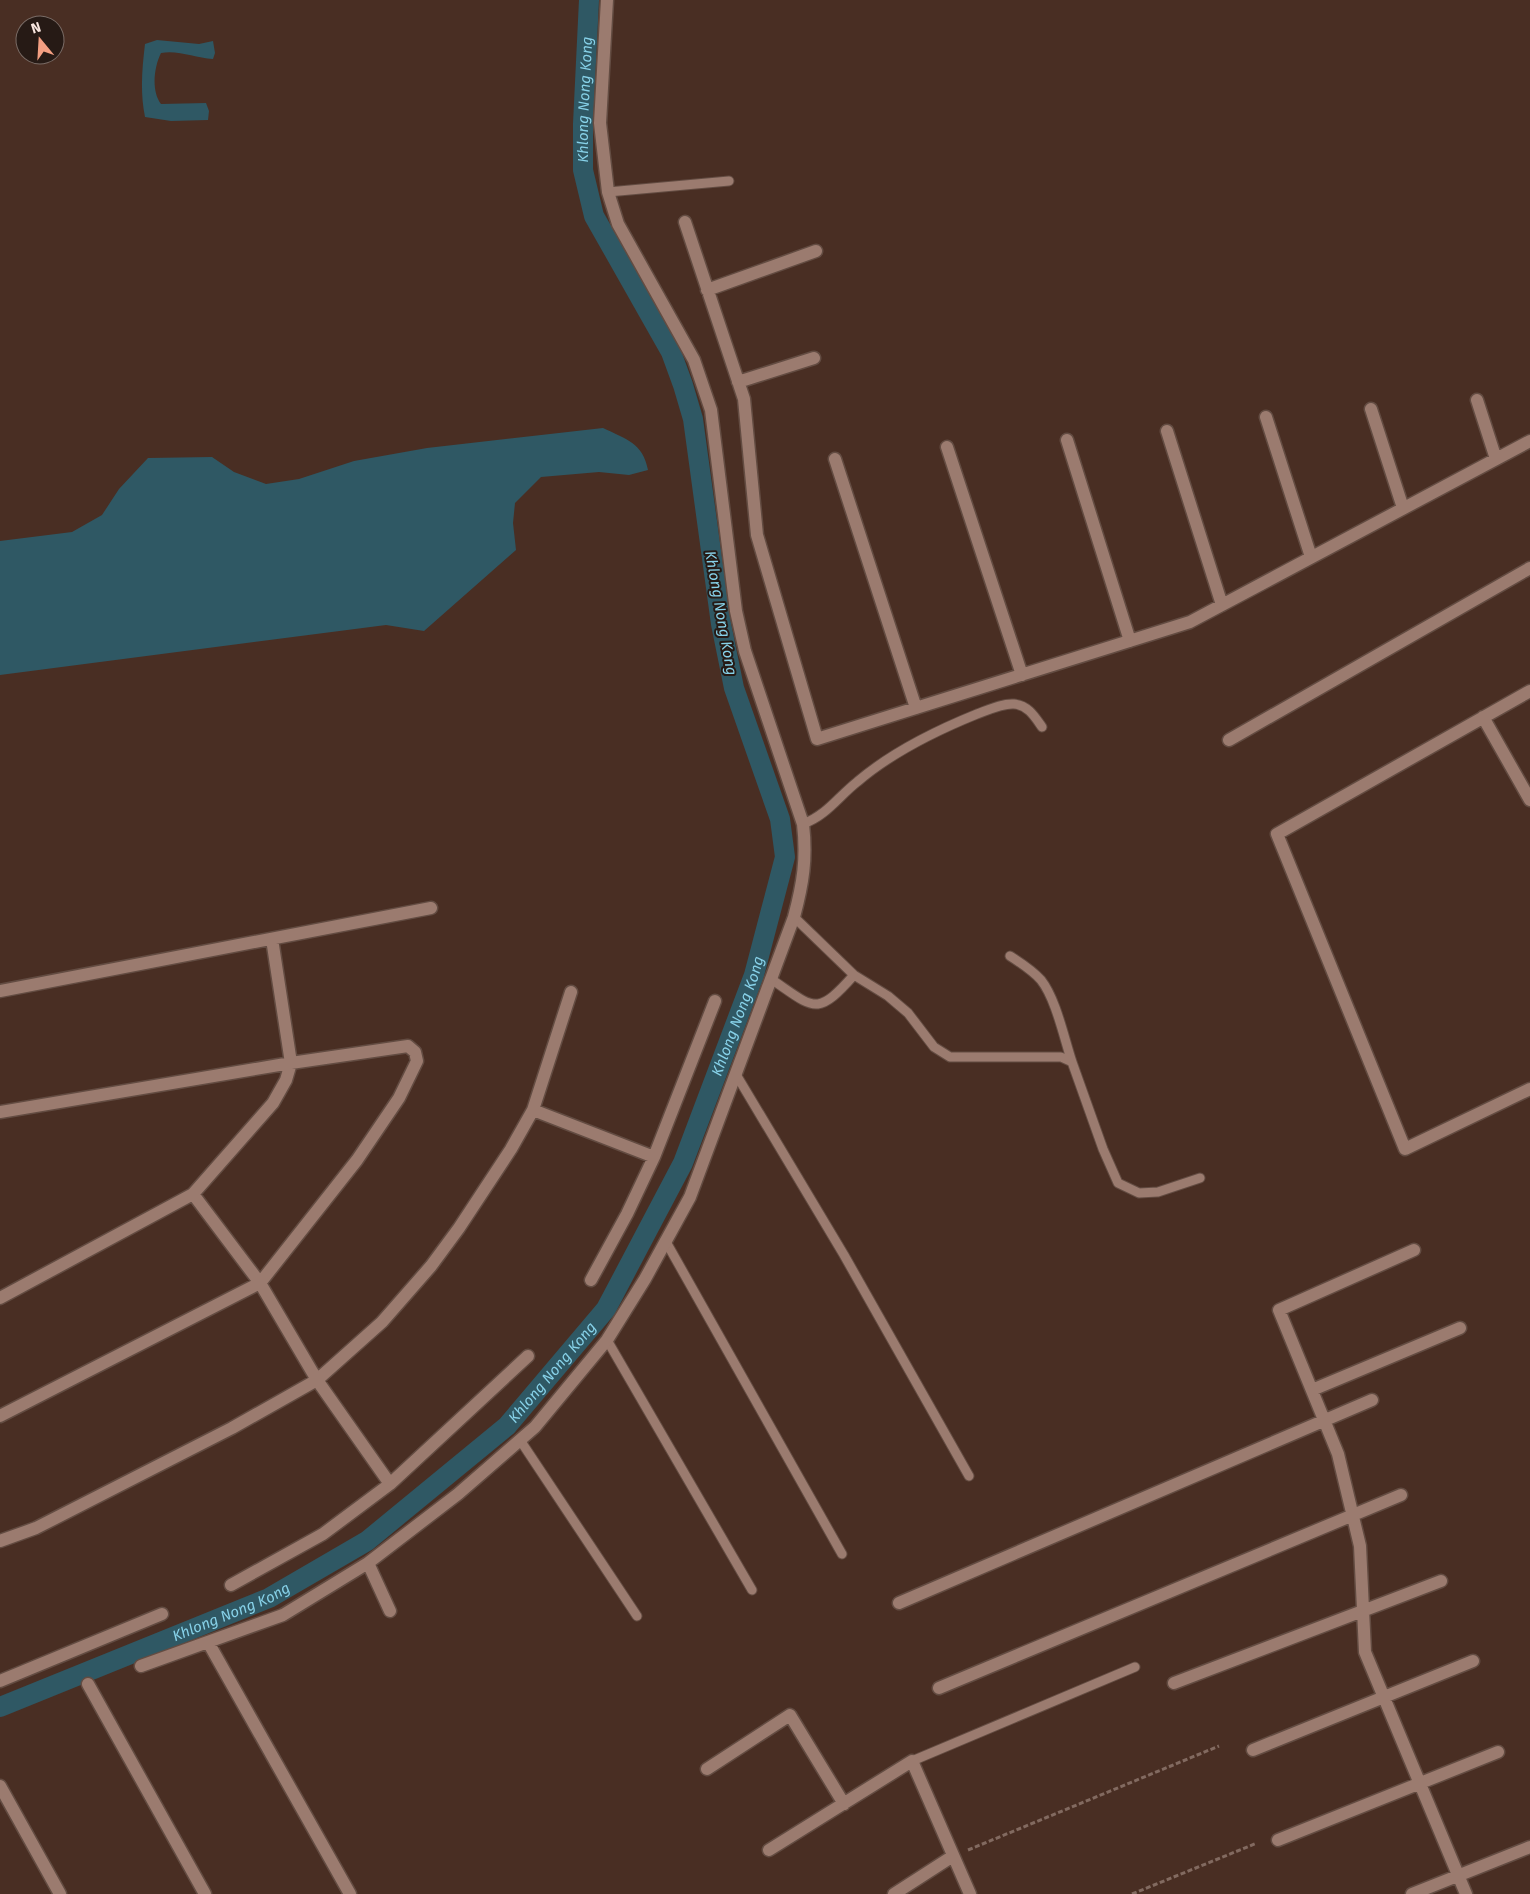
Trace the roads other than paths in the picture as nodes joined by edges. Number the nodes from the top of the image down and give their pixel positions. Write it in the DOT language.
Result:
graph roads {
  1 [pos="607,0"];
  2 [pos="729,181"];
  3 [pos="608,192"];
  4 [pos="685,222"];
  5 [pos="816,251"];
  6 [pos="708,290"];
  7 [pos="814,358"];
  8 [pos="738,382"];
  9 [pos="1477,400"];
  10 [pos="1371,409"];
  11 [pos="1266,417"];
  12 [pos="1167,430"];
  13 [pos="1067,440"];
  14 [pos="1530,440"];
  15 [pos="947,447"];
  16 [pos="835,459"];
  17 [pos="1496,459"];
  18 [pos="1403,508"];
  19 [pos="1312,557"];
  20 [pos="1530,568"];
  21 [pos="1222,605"];
  22 [pos="1130,641"];
  23 [pos="1022,675"];
  24 [pos="1530,690"];
  25 [pos="916,708"];
  26 [pos="1483,717"];
  27 [pos="1042,727"];
  28 [pos="1229,740"];
  29 [pos="1530,800"];
  30 [pos="803,824"];
  31 [pos="431,908"];
  32 [pos="794,917"];
  33 [pos="272,939"];
  34 [pos="1010,956"];
  35 [pos="854,975"];
  36 [pos="771,979"];
  37 [pos="0,991"];
  38 [pos="571,992"];
  39 [pos="716,1001"];
  40 [pos="291,1062"];
  41 [pos="1072,1062"];
  42 [pos="737,1076"];
  43 [pos="1530,1089"];
  44 [pos="532,1110"];
  45 [pos="0,1112"];
  46 [pos="654,1157"];
  47 [pos="1200,1178"];
  48 [pos="193,1194"];
  49 [pos="665,1240"];
  50 [pos="1414,1250"];
  51 [pos="591,1280"];
  52 [pos="260,1283"];
  53 [pos="0,1298"];
  54 [pos="1460,1328"];
  55 [pos="607,1340"];
  56 [pos="528,1356"];
  57 [pos="316,1380"];
  58 [pos="1312,1390"];
  59 [pos="1372,1400"];
  60 [pos="0,1416"];
  61 [pos="1324,1420"];
  62 [pos="520,1440"];
  63 [pos="969,1476"];
  64 [pos="390,1484"];
  65 [pos="1401,1495"];
  66 [pos="1353,1515"];
  67 [pos="0,1542"];
  68 [pos="842,1554"];
  69 [pos="368,1563"];
  70 [pos="1440,1581"];
  71 [pos="231,1585"];
  72 [pos="752,1590"];
  73 [pos="900,1603"];
  74 [pos="390,1611"];
  75 [pos="1363,1611"];
  76 [pos="162,1614"];
  77 [pos="637,1616"];
  78 [pos="208,1642"];
  79 [pos="1473,1661"];
  80 [pos="141,1666"];
  81 [pos="1135,1667"];
  82 [pos="0,1681"];
  83 [pos="1174,1683"];
  84 [pos="88,1684"];
  85 [pos="939,1688"];
  86 [pos="1384,1697"];
  87 [pos="1254,1750"];
  88 [pos="1498,1752"];
  89 [pos="912,1761"];
  90 [pos="707,1769"];
  91 [pos="1420,1783"];
  92 [pos="0,1786"];
  93 [pos="844,1804"];
  94 [pos="1278,1840"];
  95 [pos="1530,1847"];
  96 [pos="769,1850"];
  97 [pos="953,1856"];
  98 [pos="1458,1876"];
  99 [pos="60,1894"];
  100 [pos="205,1894"];
  101 [pos="350,1894"];
  102 [pos="894,1894"];
  103 [pos="970,1894"];
  104 [pos="1412,1894"];
  105 [pos="1466,1894"];
  1 -- 3 [label="street"];
  2 -- 3 [label="lane"];
  3 -- 30 [label="street"];
  4 -- 6 [label="street"];
  5 -- 6 [label="street"];
  6 -- 8 [label="street"];
  7 -- 8 [label="street"];
  8 -- 25 [label="street"];
  9 -- 17 [label="street"];
  10 -- 18 [label="street"];
  11 -- 19 [label="street"];
  12 -- 21 [label="street"];
  13 -- 22 [label="street"];
  14 -- 17 [label="street"];
  15 -- 23 [label="street"];
  16 -- 25 [label="street"];
  17 -- 18 [label="street"];
  18 -- 19 [label="street"];
  19 -- 21 [label="street"];
  20 -- 28 [label="street"];
  21 -- 22 [label="street"];
  22 -- 23 [label="street"];
  23 -- 25 [label="street"];
  24 -- 26 [label="street"];
  26 -- 29 [label="street"];
  26 -- 43 [label="street"];
  27 -- 30 [label="lane"];
  30 -- 32 [label="street"];
  31 -- 33 [label="street"];
  32 -- 35 [label="lane"];
  32 -- 36 [label="street"];
  33 -- 37 [label="street"];
  33 -- 40 [label="street"];
  34 -- 41 [label="lane"];
  35 -- 36 [label="lane"];
  35 -- 41 [label="lane"];
  36 -- 42 [label="street"];
  38 -- 44 [label="street"];
  39 -- 46 [label="street"];
  40 -- 45 [label="street"];
  40 -- 48 [label="street"];
  40 -- 52 [label="street"];
  41 -- 47 [label="lane"];
  42 -- 49 [label="street"];
  42 -- 63 [label="lane"];
  44 -- 46 [label="street"];
  44 -- 57 [label="street"];
  46 -- 51 [label="street"];
  48 -- 52 [label="street"];
  48 -- 53 [label="street"];
  49 -- 55 [label="street"];
  49 -- 68 [label="lane"];
  50 -- 58 [label="street"];
  52 -- 57 [label="street"];
  52 -- 60 [label="street"];
  54 -- 58 [label="street"];
  55 -- 62 [label="street"];
  55 -- 72 [label="lane"];
  56 -- 64 [label="street"];
  57 -- 64 [label="street"];
  57 -- 67 [label="street"];
  58 -- 61 [label="street"];
  59 -- 61 [label="street"];
  61 -- 66 [label="street"];
  61 -- 73 [label="street"];
  62 -- 69 [label="street"];
  62 -- 77 [label="lane"];
  64 -- 71 [label="street"];
  65 -- 66 [label="street"];
  66 -- 75 [label="street"];
  66 -- 85 [label="street"];
  69 -- 74 [label="street"];
  69 -- 78 [label="street"];
  70 -- 75 [label="street"];
  75 -- 83 [label="street"];
  75 -- 86 [label="street"];
  76 -- 82 [label="street"];
  78 -- 80 [label="street"];
  78 -- 101 [label="street"];
  79 -- 86 [label="street"];
  81 -- 89 [label="lane"];
  84 -- 100 [label="street"];
  86 -- 87 [label="street"];
  86 -- 91 [label="street"];
  88 -- 91 [label="street"];
  89 -- 93 [label="street"];
  89 -- 97 [label="street"];
  90 -- 93 [label="street"];
  91 -- 94 [label="street"];
  91 -- 98 [label="street"];
  92 -- 99 [label="street"];
  93 -- 96 [label="street"];
  95 -- 98 [label="street"];
  97 -- 102 [label="street"];
  97 -- 103 [label="street"];
  98 -- 104 [label="street"];
  98 -- 105 [label="street"];
}
